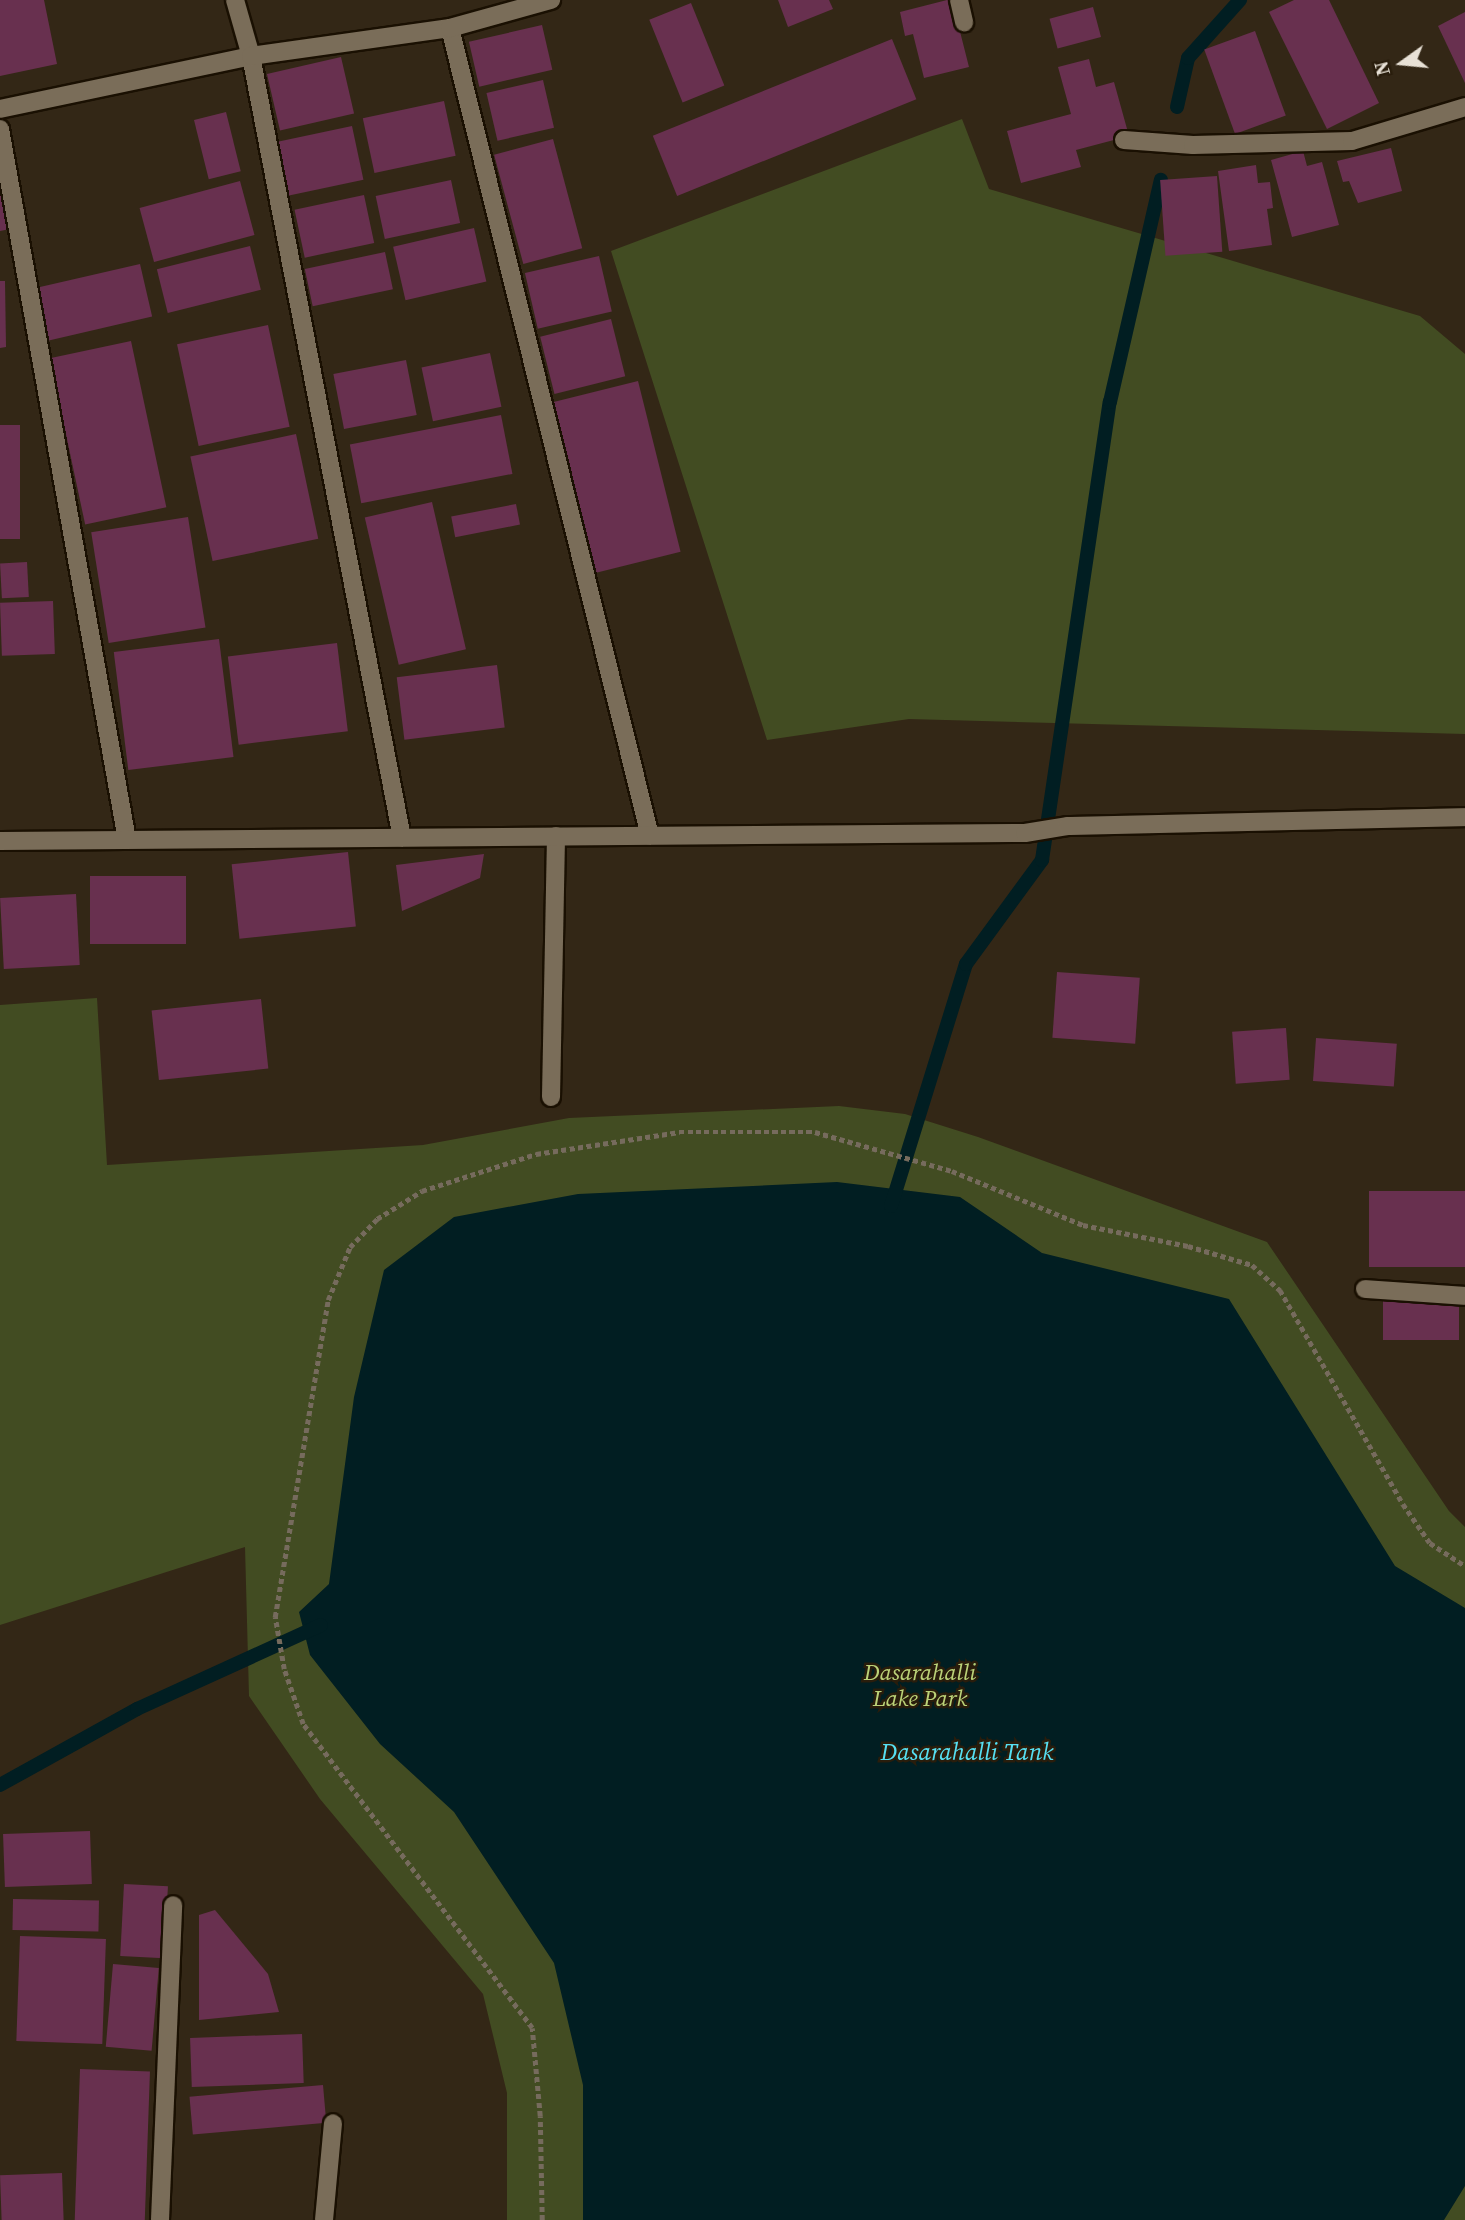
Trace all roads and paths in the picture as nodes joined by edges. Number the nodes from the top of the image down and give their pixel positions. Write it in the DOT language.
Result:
graph roads {
  1 [pos="235,0"];
  2 [pos="551,0"];
  3 [pos="959,0"];
  4 [pos="964,22"];
  5 [pos="450,28"];
  6 [pos="251,56"];
  7 [pos="1465,107"];
  8 [pos="0,109"];
  9 [pos="0,129"];
  10 [pos="1124,140"];
  11 [pos="1465,817"];
  12 [pos="556,836"];
  13 [pos="650,836"];
  14 [pos="402,838"];
  15 [pos="127,840"];
  16 [pos="0,841"];
  17 [pos="551,1097"];
  18 [pos="1365,1289"];
  19 [pos="1465,1296"];
  20 [pos="1465,1566"];
  21 [pos="173,1905"];
  22 [pos="333,2123"];
  23 [pos="160,2220"];
  24 [pos="324,2220"];
  25 [pos="542,2220"];
  1 -- 6 [label="street"];
  2 -- 5 [label="street"];
  3 -- 4 [label="street"];
  5 -- 6 [label="street"];
  5 -- 13 [label="street"];
  6 -- 8 [label="street"];
  6 -- 14 [label="street"];
  7 -- 10 [label="street"];
  9 -- 15 [label="street"];
  11 -- 13 [label="street"];
  12 -- 13 [label="street"];
  12 -- 14 [label="street"];
  12 -- 17 [label="street"];
  14 -- 15 [label="street"];
  15 -- 16 [label="street"];
  18 -- 19 [label="street"];
  20 -- 25 [label="path"];
  21 -- 23 [label="street"];
  22 -- 24 [label="street"];
}
